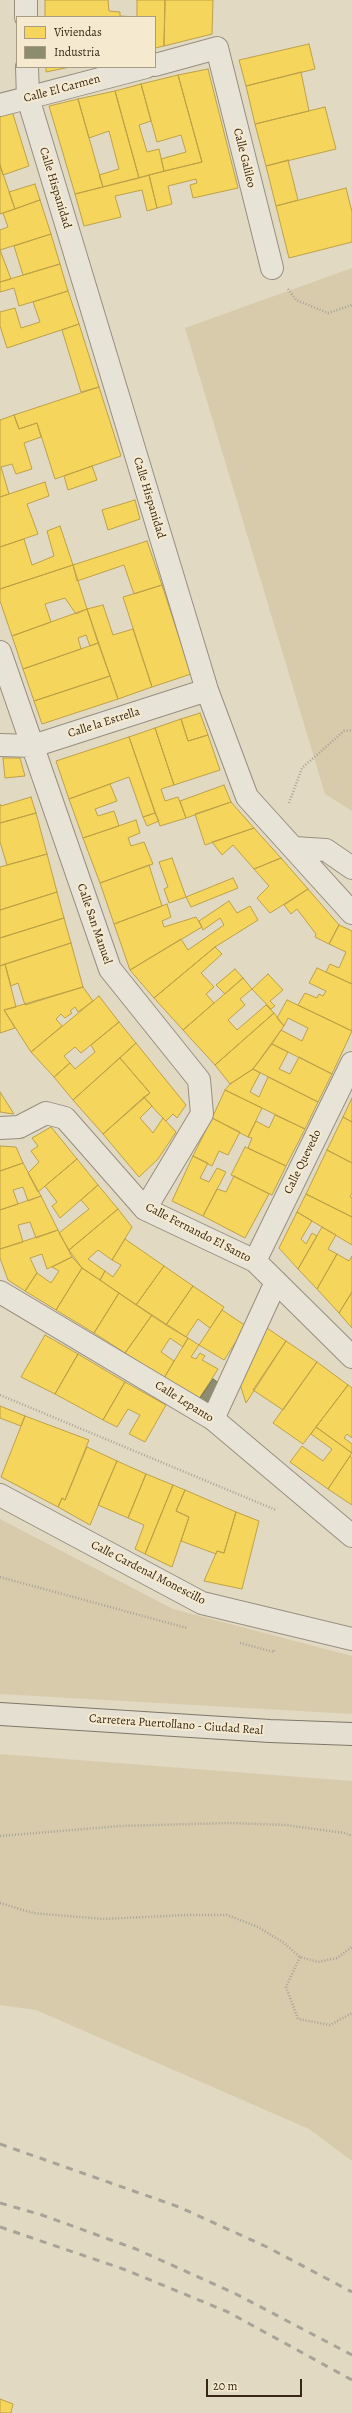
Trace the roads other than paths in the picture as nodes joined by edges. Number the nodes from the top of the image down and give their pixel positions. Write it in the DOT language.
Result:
graph roads {
  1 [pos="26,0"];
  2 [pos="26,16"];
  3 [pos="156,65"];
  4 [pos="27,68"];
  5 [pos="142,68"];
  6 [pos="28,98"];
  7 [pos="0,105"];
  8 [pos="272,268"];
  9 [pos="0,652"];
  10 [pos="207,690"];
  11 [pos="0,744"];
  12 [pos="32,746"];
  13 [pos="294,848"];
  14 [pos="352,868"];
  15 [pos="352,913"];
  16 [pos="352,1063"];
  17 [pos="0,1128"];
  18 [pos="145,1209"];
  19 [pos="255,1261"];
  20 [pos="276,1282"];
  21 [pos="0,1292"];
  22 [pos="352,1357"];
  23 [pos="212,1419"];
  24 [pos="0,1495"];
  25 [pos="352,1536"];
  26 [pos="352,1639"];
  27 [pos="0,1714"];
  28 [pos="352,1734"];
  1 -- 2 [label="street"];
  3 -- 8 [label="street, Calle Galileo"];
  4 -- 6 [label="street, Calle Hispanidad"];
  5 -- 6 [label="street, Calle El Carmen"];
  6 -- 7 [label="street, Calle El Carmen"];
  6 -- 10 [label="street, Calle Hispanidad"];
  9 -- 12 [label="street, Calle San Manuel"];
  10 -- 12 [label="street, Calle la Estrella"];
  10 -- 13 [label="street, Calle Hispanidad"];
  11 -- 12 [label="street, Calle la Estrella"];
  12 -- 18 [label="street, Calle San Manuel"];
  13 -- 14 [label="street"];
  13 -- 15 [label="street"];
  16 -- 19 [label="street, Calle Quevedo"];
  17 -- 18 [label="street, Calle Fernando El Santo"];
  18 -- 19 [label="street, Calle Fernando El Santo"];
  19 -- 20 [label="street, Calle Fernando El Santo"];
  20 -- 22 [label="street, Calle Fernando El Santo"];
  20 -- 23 [label="street"];
  21 -- 23 [label="street, Calle Lepanto"];
  23 -- 25 [label="street, Calle Lepanto"];
  24 -- 26 [label="street, Calle Cardenal Monescillo"];
  27 -- 28 [label="highway, Carretera Puertollano - Ciudad Real"];
}
